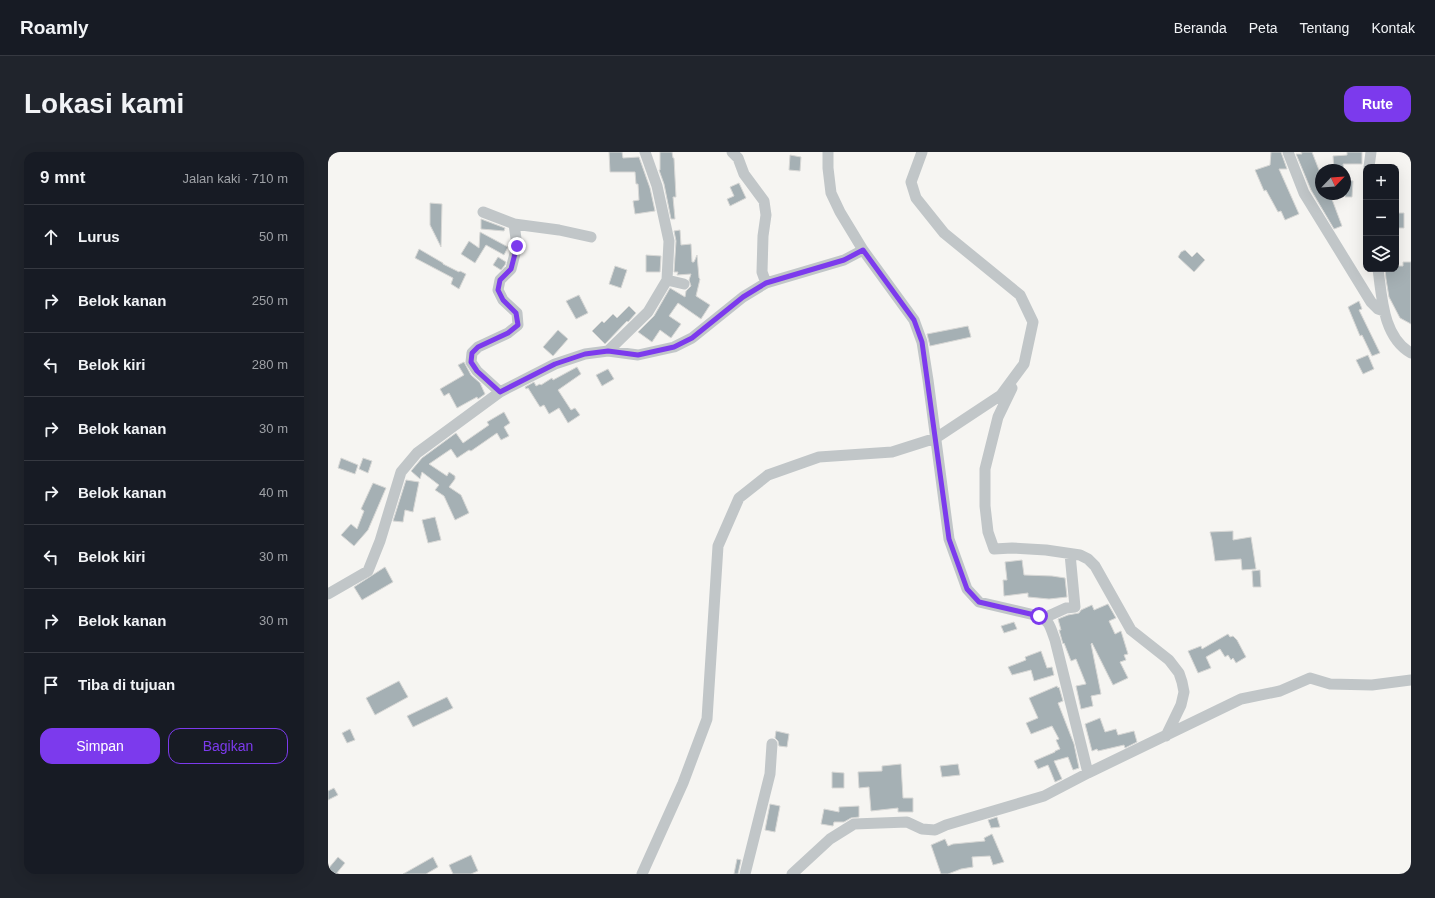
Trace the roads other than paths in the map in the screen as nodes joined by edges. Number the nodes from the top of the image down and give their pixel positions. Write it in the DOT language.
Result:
graph roads {
  1 [pos="645,152"];
  2 [pos="732,152"];
  3 [pos="828,152"];
  4 [pos="922,152"];
  5 [pos="1288,152"];
  6 [pos="1371,152"];
  7 [pos="1369,164"];
  8 [pos="483,212"];
  9 [pos="514,224"];
  10 [pos="591,237"];
  11 [pos="863,250"];
  12 [pos="1378,272"];
  13 [pos="667,280"];
  14 [pos="766,283"];
  15 [pos="684,284"];
  16 [pos="1384,311"];
  17 [pos="608,351"];
  18 [pos="1411,353"];
  19 [pos="1024,364"];
  20 [pos="500,392"];
  21 [pos="936,438"];
  22 [pos="1070,554"];
  23 [pos="328,594"];
  24 [pos="1044,618"];
  25 [pos="1411,680"];
  26 [pos="1166,736"];
  27 [pos="772,744"];
  28 [pos="1088,773"];
  29 [pos="642,874"];
  30 [pos="745,874"];
  31 [pos="792,874"];
  1 -- 13 [label="street"];
  2 -- 14 [label="street"];
  3 -- 11 [label="street"];
  4 -- 19 [label="street"];
  5 -- 16 [label="street"];
  6 -- 7 [label="street"];
  8 -- 9 [label="street"];
  9 -- 10 [label="street"];
  9 -- 20 [label="street"];
  11 -- 14 [label="street"];
  11 -- 21 [label="street"];
  12 -- 16 [label="street"];
  13 -- 15 [label="street"];
  13 -- 17 [label="street"];
  14 -- 17 [label="street"];
  16 -- 18 [label="street"];
  17 -- 20 [label="street"];
  19 -- 21 [label="street"];
  19 -- 22 [label="street"];
  20 -- 23 [label="street"];
  21 -- 24 [label="street"];
  21 -- 29 [label="street"];
  22 -- 24 [label="street"];
  22 -- 26 [label="street"];
  24 -- 28 [label="street"];
  25 -- 26 [label="street"];
  26 -- 28 [label="street"];
  27 -- 30 [label="street"];
  28 -- 31 [label="street"];
}
